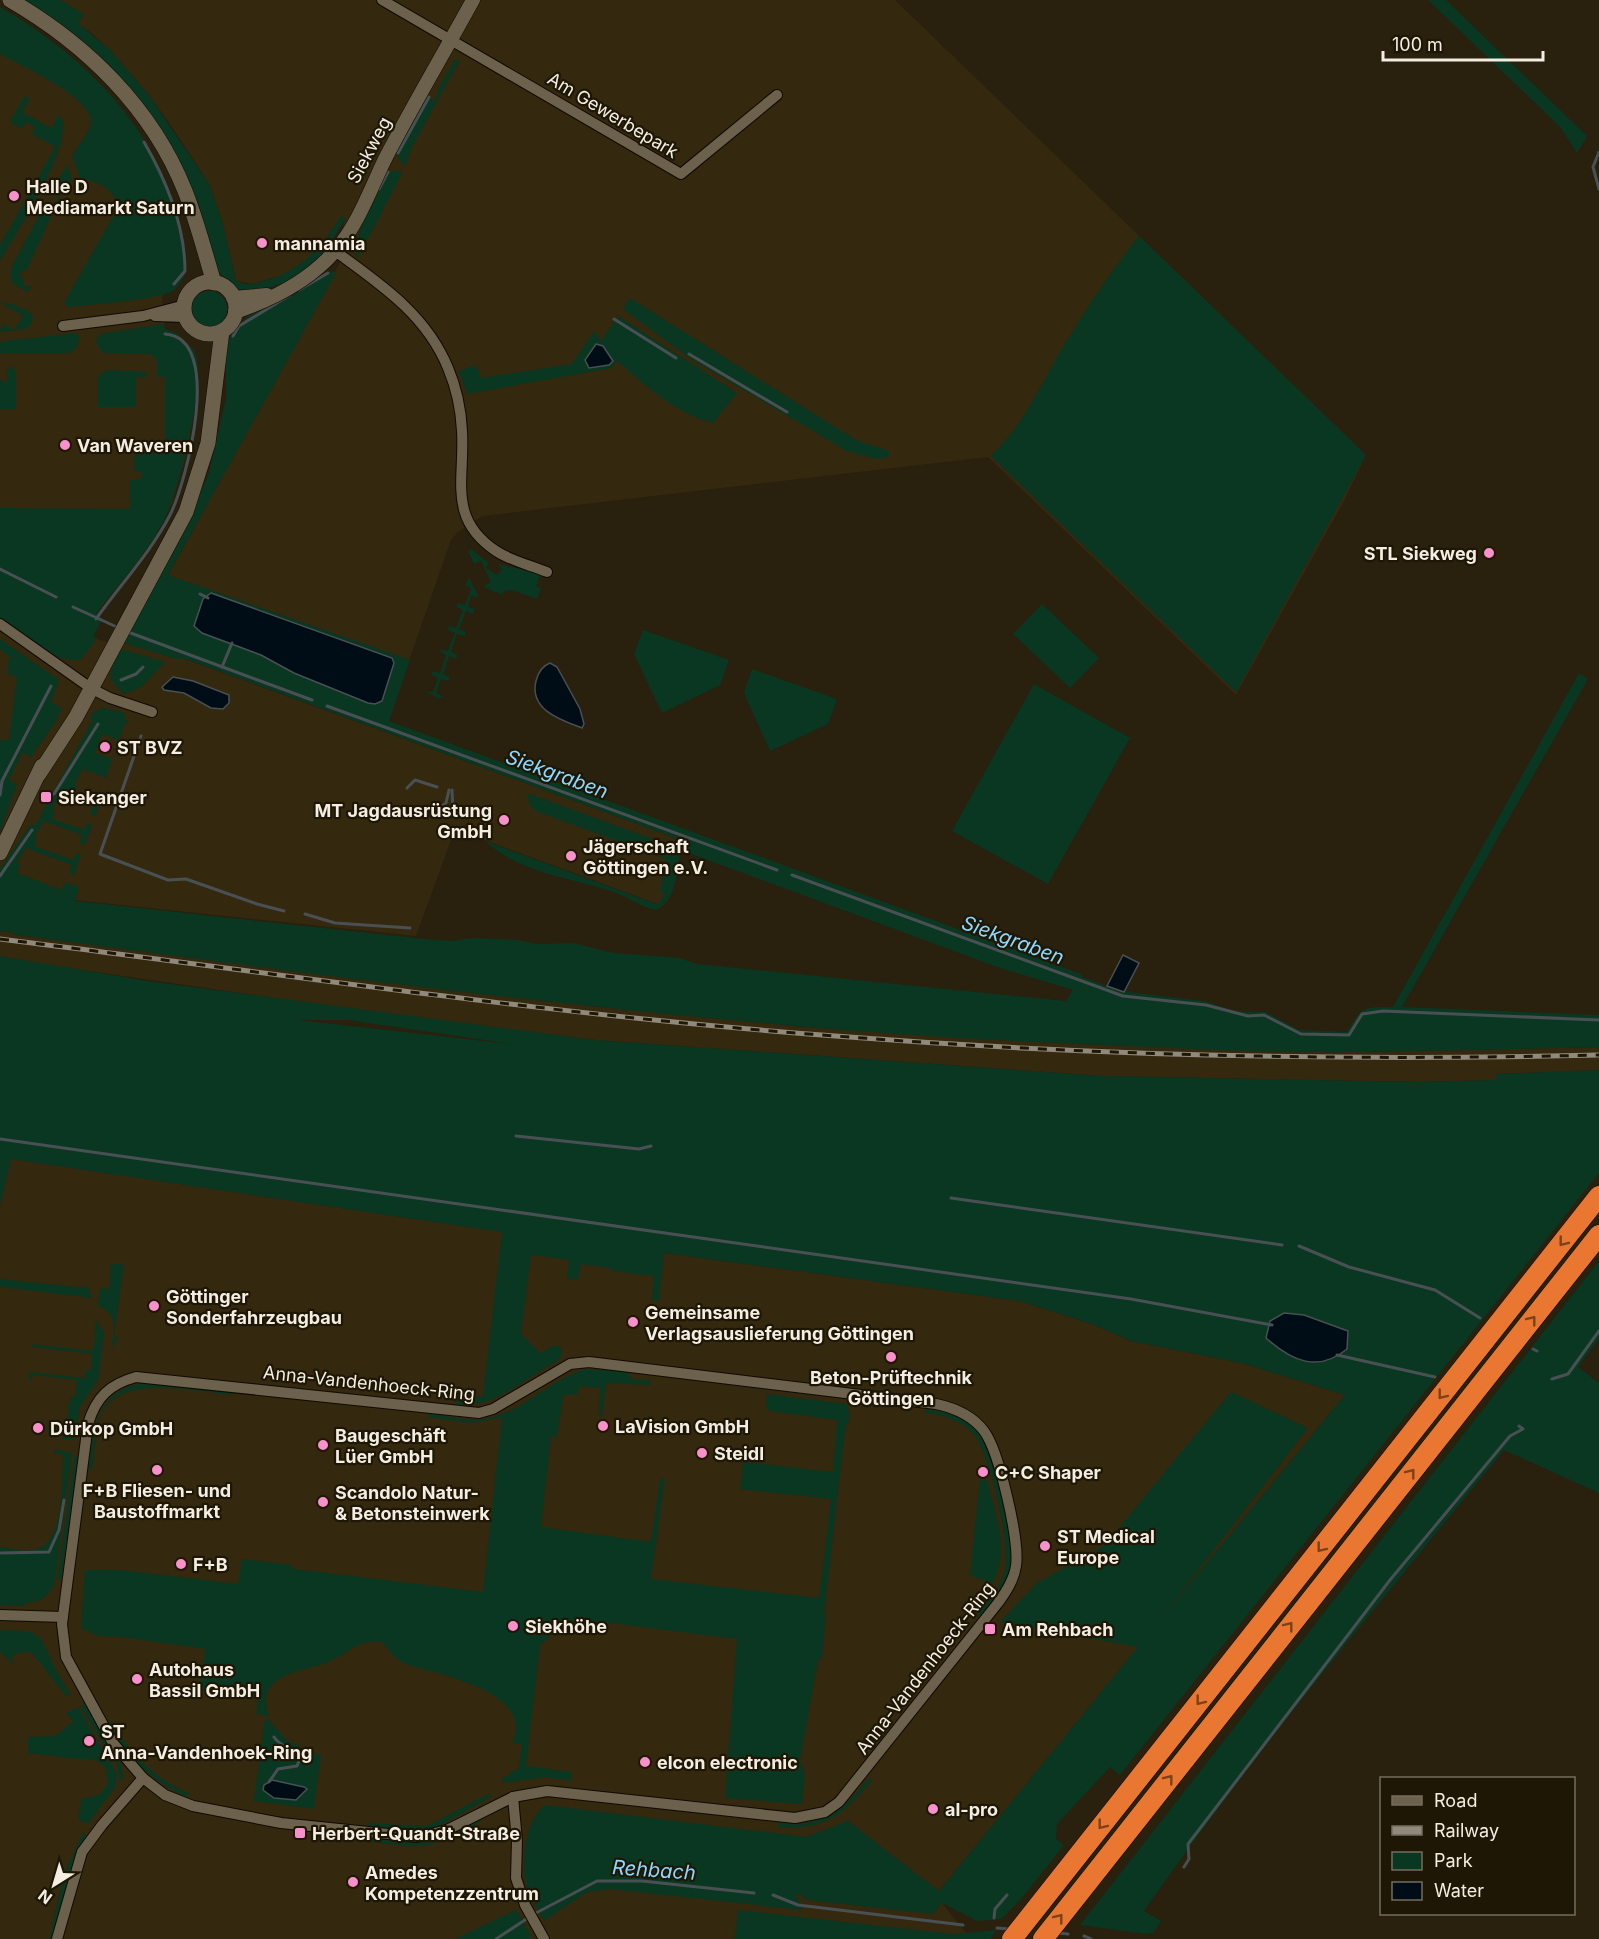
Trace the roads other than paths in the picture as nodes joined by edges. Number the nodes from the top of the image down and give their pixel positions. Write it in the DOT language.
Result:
graph roads {
  1 [pos="10,0"];
  2 [pos="382,0"];
  3 [pos="473,0"];
  4 [pos="451,40"];
  5 [pos="777,95"];
  6 [pos="200,240"];
  7 [pos="335,251"];
  8 [pos="214,283"];
  9 [pos="199,285"];
  10 [pos="234,305"];
  11 [pos="185,311"];
  12 [pos="63,326"];
  13 [pos="222,331"];
  14 [pos="204,333"];
  15 [pos="216,374"];
  16 [pos="547,572"];
  17 [pos="0,624"];
  18 [pos="88,686"];
  19 [pos="152,712"];
  20 [pos="0,853"];
  21 [pos="1599,1196"];
  22 [pos="1599,1235"];
  23 [pos="0,1615"];
  24 [pos="62,1621"];
  25 [pos="0,1622"];
  26 [pos="143,1778"];
  27 [pos="513,1797"];
  28 [pos="57,1939"];
  29 [pos="544,1939"];
  30 [pos="1012,1939"];
  31 [pos="1043,1939"];
  1 -- 6 [label="main road"];
  2 -- 4 [label="street"];
  3 -- 4 [label="street, Siekweg"];
  4 -- 5 [label="street, Am Gewerbepark"];
  4 -- 7 [label="street, Siekweg"];
  6 -- 8 [label="main road"];
  6 -- 9 [label="main road"];
  7 -- 10 [label="street, Siekweg"];
  7 -- 16 [label="street"];
  8 -- 9 [label="main road"];
  8 -- 10 [label="main road"];
  9 -- 11 [label="main road"];
  10 -- 13 [label="main road"];
  11 -- 12 [label="street"];
  11 -- 14 [label="main road"];
  13 -- 14 [label="main road"];
  13 -- 15 [label="main road"];
  14 -- 15 [label="main road"];
  15 -- 18 [label="main road"];
  17 -- 18 [label="street"];
  18 -- 19 [label="street"];
  18 -- 20 [label="main road"];
  21 -- 30 [label="highway, one-way"];
  31 -- 22 [label="highway, one-way"];
  23 -- 24 [label="street"];
  24 -- 25 [label="street"];
  24 -- 26 [label="street, Anna-Vandenhoeck-Ring"];
  24 -- 27 [label="street, Anna-Vandenhoeck-Ring"];
  26 -- 27 [label="street, Anna-Vandenhoeck-Ring"];
  26 -- 28 [label="street"];
  27 -- 29 [label="street"];
}
